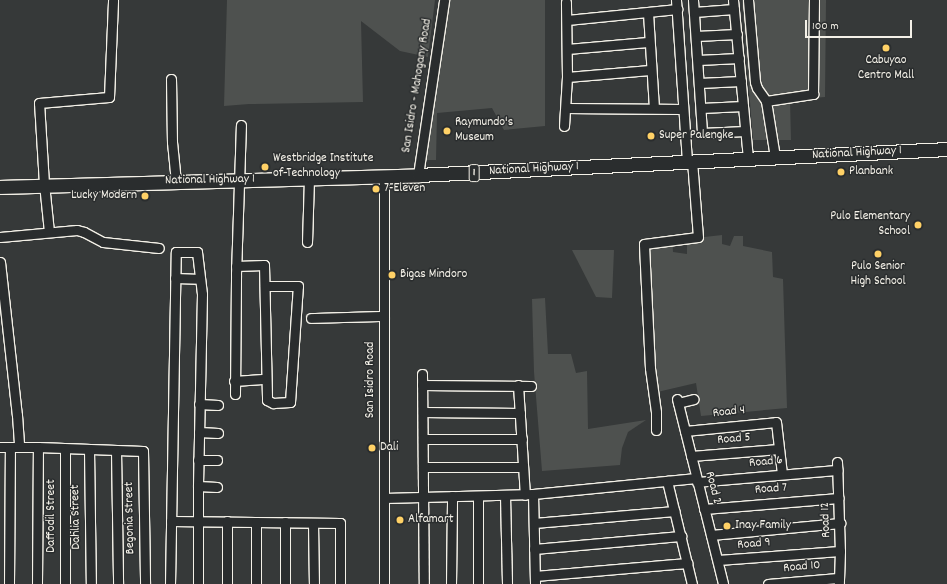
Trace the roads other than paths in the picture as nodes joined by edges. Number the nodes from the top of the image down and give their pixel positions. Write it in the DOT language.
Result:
graph roads {
  1 [pos="113,0"];
  2 [pos="444,0"];
  3 [pos="693,0"];
  4 [pos="748,0"];
  5 [pos="814,0"];
  6 [pos="566,2"];
  7 [pos="677,4"];
  8 [pos="734,4"];
  9 [pos="694,12"];
  10 [pos="648,13"];
  11 [pos="568,20"];
  12 [pos="737,34"];
  13 [pos="696,36"];
  14 [pos="648,42"];
  15 [pos="567,49"];
  16 [pos="739,58"];
  17 [pos="698,60"];
  18 [pos="650,70"];
  19 [pos="567,77"];
  20 [pos="171,79"];
  21 [pos="741,81"];
  22 [pos="699,83"];
  23 [pos="766,102"];
  24 [pos="743,106"];
  25 [pos="566,108"];
  26 [pos="654,108"];
  27 [pos="701,108"];
  28 [pos="682,109"];
  29 [pos="241,125"];
  30 [pos="564,126"];
  31 [pos="745,131"];
  32 [pos="947,150"];
  33 [pos="775,158"];
  34 [pos="748,159"];
  35 [pos="689,161"];
  36 [pos="418,175"];
  37 [pos="384,176"];
  38 [pos="309,177"];
  39 [pos="238,181"];
  40 [pos="176,182"];
  41 [pos="44,184"];
  42 [pos="0,187"];
  43 [pos="49,232"];
  44 [pos="0,237"];
  45 [pos="307,242"];
  46 [pos="159,248"];
  47 [pos="0,262"];
  48 [pos="236,266"];
  49 [pos="175,278"];
  50 [pos="200,279"];
  51 [pos="265,286"];
  52 [pos="384,316"];
  53 [pos="311,318"];
  54 [pos="422,374"];
  55 [pos="266,379"];
  56 [pos="234,381"];
  57 [pos="422,385"];
  58 [pos="518,385"];
  59 [pos="531,386"];
  60 [pos="235,394"];
  61 [pos="694,399"];
  62 [pos="199,404"];
  63 [pos="218,404"];
  64 [pos="423,412"];
  65 [pos="520,413"];
  66 [pos="656,430"];
  67 [pos="685,431"];
  68 [pos="199,432"];
  69 [pos="218,433"];
  70 [pos="423,439"];
  71 [pos="522,439"];
  72 [pos="0,447"];
  73 [pos="14,447"];
  74 [pos="38,447"];
  75 [pos="65,449"];
  76 [pos="89,449"];
  77 [pos="779,449"];
  78 [pos="116,450"];
  79 [pos="691,456"];
  80 [pos="198,460"];
  81 [pos="217,460"];
  82 [pos="837,466"];
  83 [pos="423,467"];
  84 [pos="523,467"];
  85 [pos="782,474"];
  86 [pos="696,480"];
  87 [pos="667,481"];
  88 [pos="198,486"];
  89 [pos="218,487"];
  90 [pos="505,495"];
  91 [pos="529,495"];
  92 [pos="424,496"];
  93 [pos="452,496"];
  94 [pos="478,496"];
  95 [pos="384,498"];
  96 [pos="839,498"];
  97 [pos="704,508"];
  98 [pos="674,511"];
  99 [pos="171,521"];
  100 [pos="199,521"];
  101 [pos="227,521"];
  102 [pos="256,522"];
  103 [pos="284,522"];
  104 [pos="313,523"];
  105 [pos="534,523"];
  106 [pos="840,524"];
  107 [pos="711,535"];
  108 [pos="680,536"];
  109 [pos="534,549"];
  110 [pos="840,551"];
  111 [pos="718,560"];
  112 [pos="687,563"];
  113 [pos="535,580"];
  114 [pos="838,581"];
  115 [pos="9,584"];
  116 [pos="37,584"];
  117 [pos="65,584"];
  118 [pos="91,584"];
  119 [pos="118,584"];
  120 [pos="145,584"];
  121 [pos="170,584"];
  122 [pos="198,584"];
  123 [pos="227,584"];
  124 [pos="256,584"];
  125 [pos="285,584"];
  126 [pos="314,584"];
  127 [pos="340,584"];
  128 [pos="384,584"];
  129 [pos="424,584"];
  130 [pos="451,584"];
  131 [pos="478,584"];
  132 [pos="507,584"];
  133 [pos="692,584"];
  134 [pos="723,584"];
  135 [pos="768,584"];
  1 -- 41 [label="street"];
  2 -- 36 [label="street, San Isidro - Mahogany Road"];
  3 -- 9 [label="street"];
  4 -- 23 [label="street"];
  5 -- 23 [label="street"];
  6 -- 11 [label="street"];
  7 -- 10 [label="street"];
  7 -- 28 [label="street"];
  8 -- 9 [label="street"];
  8 -- 12 [label="street"];
  9 -- 13 [label="street"];
  10 -- 11 [label="street"];
  10 -- 14 [label="street"];
  11 -- 15 [label="street"];
  12 -- 13 [label="street"];
  12 -- 16 [label="street"];
  13 -- 17 [label="street"];
  14 -- 15 [label="street"];
  14 -- 18 [label="street"];
  15 -- 19 [label="street"];
  16 -- 17 [label="street"];
  16 -- 21 [label="street"];
  17 -- 22 [label="street"];
  18 -- 19 [label="street"];
  18 -- 26 [label="street"];
  19 -- 25 [label="street"];
  20 -- 40 [label="street"];
  21 -- 22 [label="street"];
  21 -- 24 [label="street"];
  22 -- 27 [label="street"];
  23 -- 33 [label="street"];
  24 -- 27 [label="street"];
  24 -- 31 [label="street"];
  25 -- 26 [label="street"];
  25 -- 30 [label="street"];
  26 -- 28 [label="street"];
  27 -- 31 [label="street"];
  28 -- 35 [label="street"];
  29 -- 39 [label="street"];
  31 -- 34 [label="street"];
  32 -- 33 [label="highway, National Highway 1 / 1"];
  33 -- 34 [label="highway, National Highway 1 / 1"];
  34 -- 35 [label="highway, National Highway 1 / 1"];
  35 -- 36 [label="highway, National Highway 1 / 1"];
  35 -- 66 [label="street"];
  36 -- 37 [label="highway, National Highway 1 / 1"];
  37 -- 38 [label="highway, National Highway 1 / 1"];
  37 -- 52 [label="street, San Isidro Road"];
  38 -- 39 [label="highway, National Highway 1 / 1"];
  38 -- 45 [label="street"];
  39 -- 40 [label="highway, National Highway 1 / 1"];
  39 -- 48 [label="street"];
  40 -- 41 [label="highway, National Highway 1 / 1"];
  41 -- 42 [label="highway, National Highway 1 / 1"];
  41 -- 43 [label="street"];
  43 -- 44 [label="street"];
  43 -- 46 [label="street"];
  47 -- 73 [label="street"];
  48 -- 51 [label="street"];
  48 -- 56 [label="street"];
  49 -- 50 [label="street"];
  49 -- 50 [label="street"];
  49 -- 99 [label="street"];
  50 -- 62 [label="street"];
  51 -- 55 [label="street"];
  51 -- 55 [label="street"];
  52 -- 53 [label="street"];
  52 -- 95 [label="street, San Isidro Road"];
  54 -- 57 [label="street"];
  55 -- 56 [label="street"];
  56 -- 60 [label="street"];
  57 -- 58 [label="street"];
  57 -- 64 [label="street"];
  58 -- 59 [label="street"];
  58 -- 65 [label="street"];
  61 -- 67 [label="street, Road 2"];
  62 -- 63 [label="street"];
  62 -- 68 [label="street"];
  64 -- 65 [label="street"];
  64 -- 70 [label="street"];
  65 -- 71 [label="street"];
  67 -- 77 [label="street, Road 4"];
  67 -- 79 [label="street, Road 2"];
  68 -- 69 [label="street"];
  68 -- 80 [label="street"];
  70 -- 71 [label="street"];
  70 -- 83 [label="street"];
  71 -- 84 [label="street"];
  72 -- 73 [label="street"];
  73 -- 74 [label="street"];
  73 -- 115 [label="street"];
  74 -- 75 [label="street"];
  74 -- 116 [label="street"];
  75 -- 76 [label="street"];
  75 -- 117 [label="street, Daffodil Street"];
  76 -- 78 [label="street"];
  76 -- 118 [label="street, Dahlia Street"];
  77 -- 79 [label="street, Road 5"];
  77 -- 85 [label="street"];
  78 -- 119 [label="street"];
  78 -- 120 [label="street, Begonia Street"];
  79 -- 86 [label="street, Road 2"];
  80 -- 81 [label="street"];
  80 -- 88 [label="street"];
  82 -- 85 [label="street, Road 6"];
  82 -- 96 [label="street, Road 12"];
  83 -- 84 [label="street"];
  83 -- 92 [label="street"];
  84 -- 91 [label="street"];
  85 -- 86 [label="street, Road 6"];
  86 -- 87 [label="street, Road 6"];
  86 -- 97 [label="street, Road 2"];
  87 -- 91 [label="street, Road 6"];
  87 -- 98 [label="street"];
  88 -- 89 [label="street"];
  88 -- 100 [label="street"];
  90 -- 91 [label="street, Road 6"];
  90 -- 94 [label="street, Road 6"];
  90 -- 132 [label="street"];
  91 -- 105 [label="street"];
  92 -- 93 [label="street, Road 6"];
  92 -- 95 [label="street, Road 6"];
  92 -- 129 [label="street"];
  93 -- 94 [label="street, Road 6"];
  93 -- 130 [label="street"];
  94 -- 131 [label="street"];
  95 -- 128 [label="street, San Isidro Road"];
  96 -- 97 [label="street, Road 7"];
  96 -- 106 [label="street, Road 12"];
  97 -- 107 [label="street, Road 2"];
  98 -- 105 [label="street"];
  98 -- 108 [label="street"];
  99 -- 100 [label="street"];
  99 -- 121 [label="street"];
  100 -- 101 [label="street"];
  100 -- 122 [label="street"];
  101 -- 102 [label="street"];
  101 -- 123 [label="street"];
  102 -- 103 [label="street"];
  102 -- 124 [label="street"];
  103 -- 104 [label="street"];
  103 -- 125 [label="street"];
  104 -- 126 [label="street"];
  104 -- 127 [label="street"];
  105 -- 109 [label="street"];
  106 -- 107 [label="street"];
  106 -- 110 [label="street, Road 12"];
  107 -- 111 [label="street, Road 2"];
  108 -- 109 [label="street"];
  108 -- 112 [label="street"];
  109 -- 113 [label="street"];
  110 -- 111 [label="street, Road 9"];
  110 -- 114 [label="street, Road 12"];
  111 -- 134 [label="street, Road 2"];
  112 -- 113 [label="street"];
  112 -- 133 [label="street"];
  114 -- 135 [label="street, Road 10"];
}
